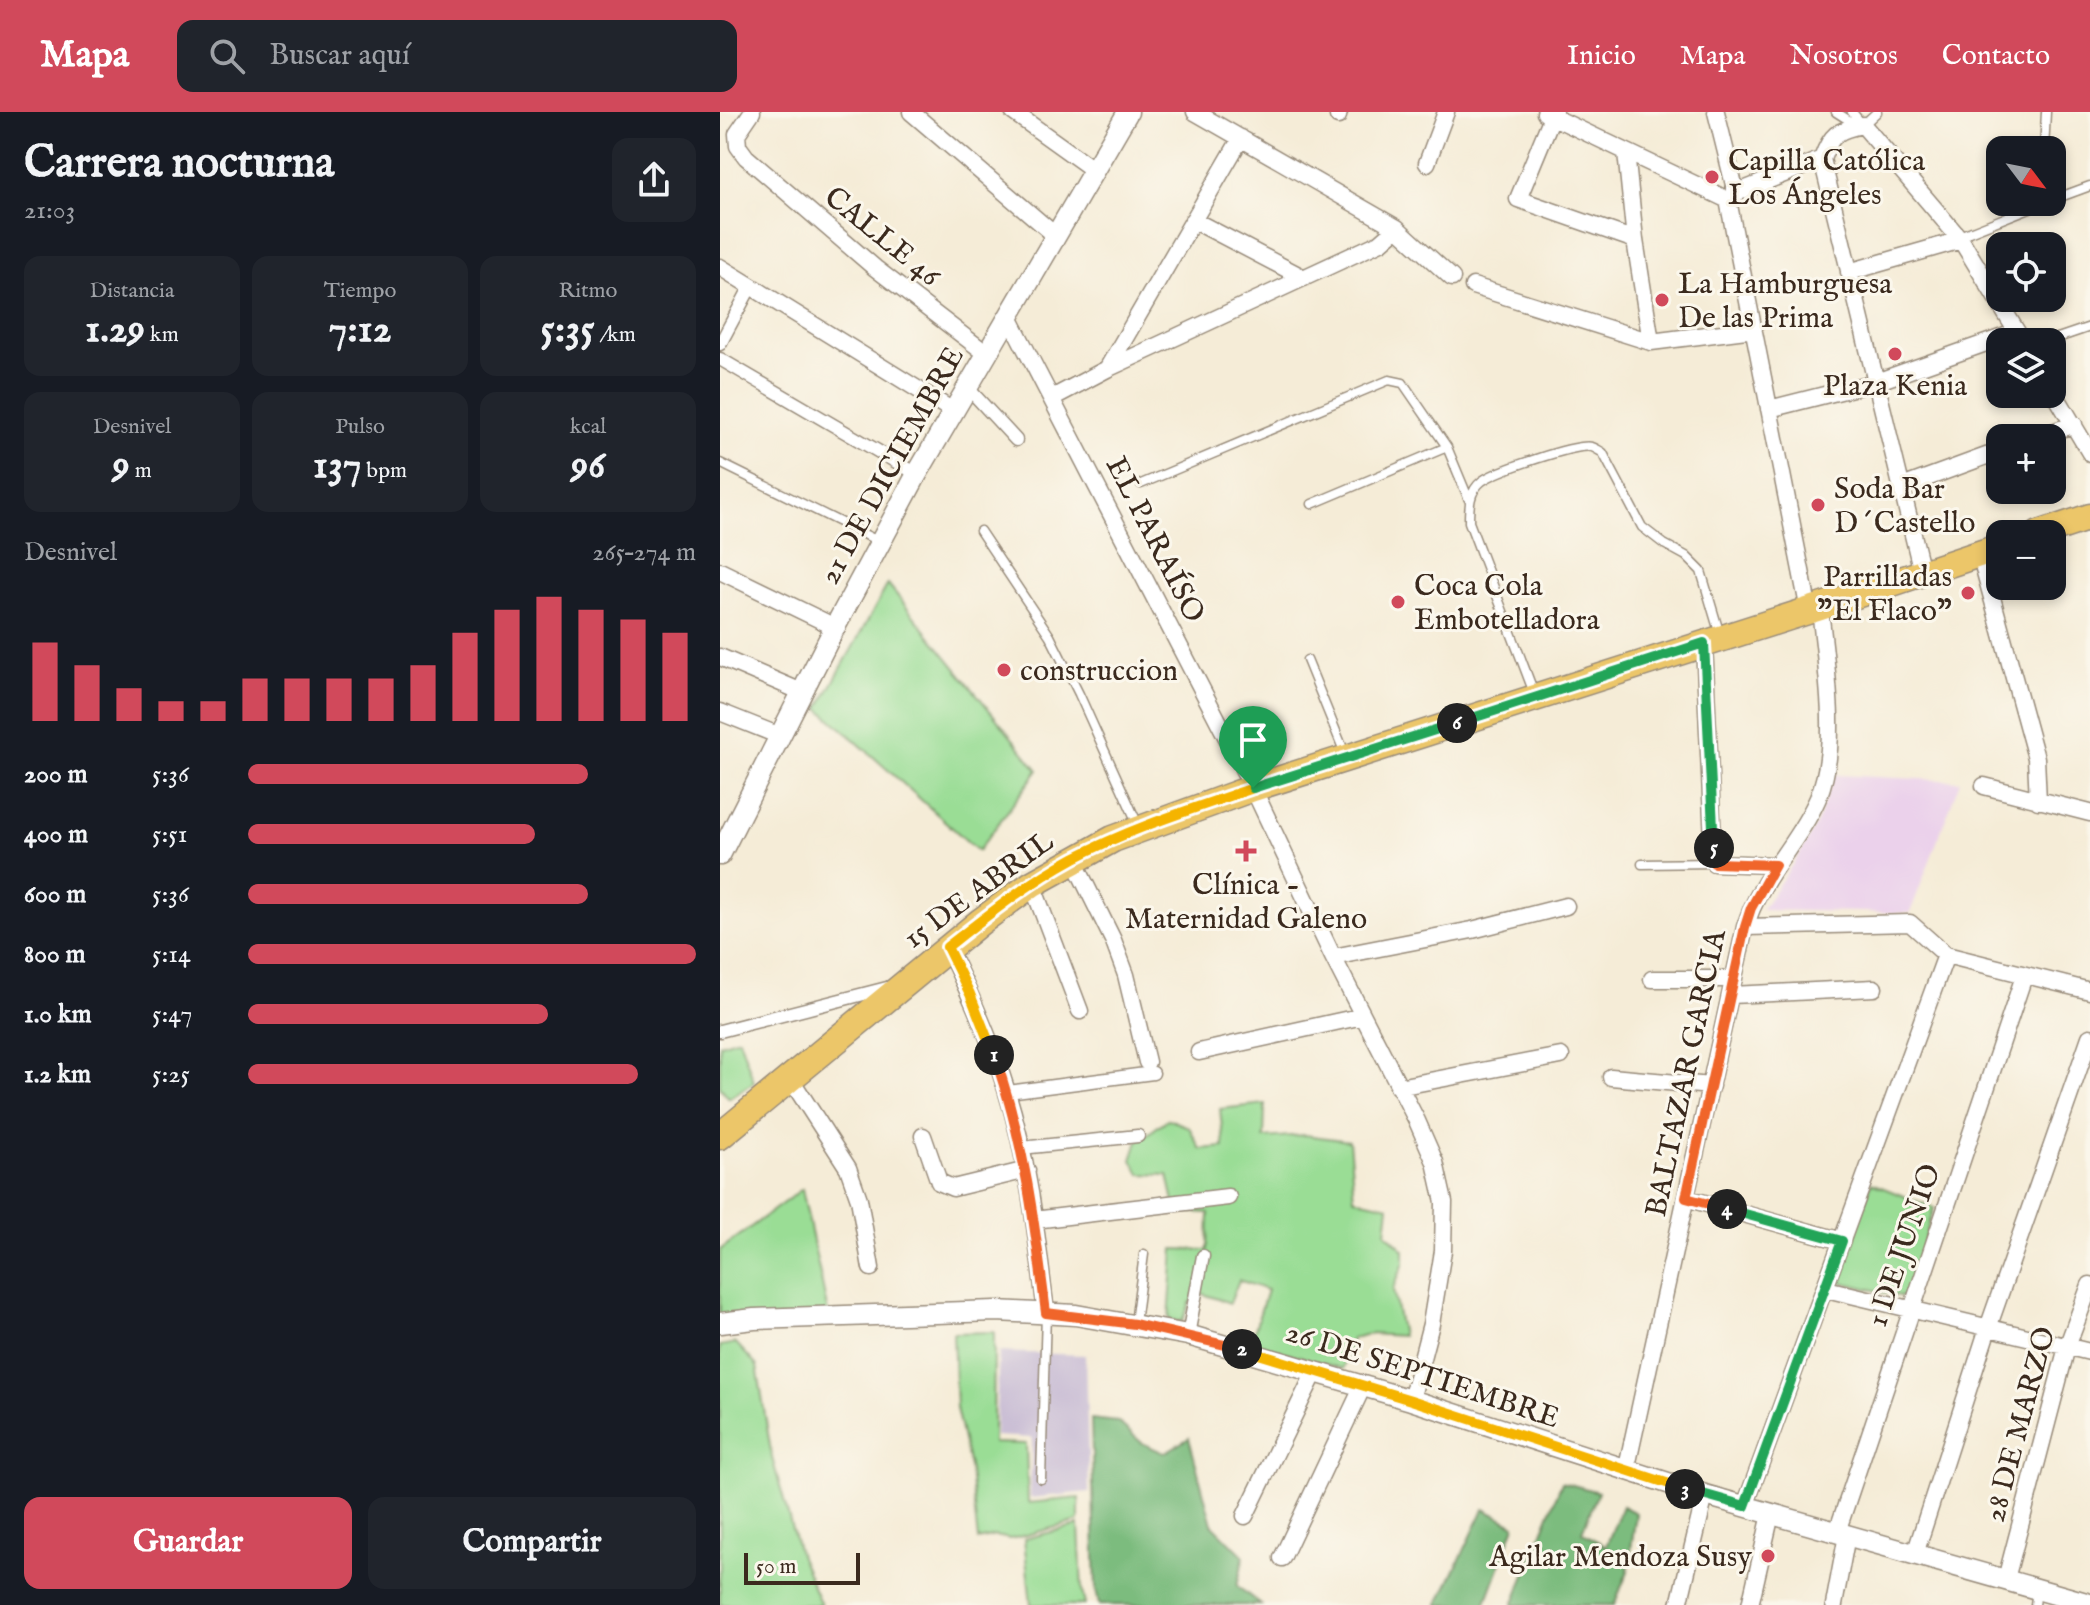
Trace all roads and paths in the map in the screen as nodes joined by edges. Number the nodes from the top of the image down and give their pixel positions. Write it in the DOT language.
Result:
graph roads {
  1 [pos="752,112"];
  2 [pos="911,112"];
  3 [pos="1013,112"];
  4 [pos="1128,112"];
  5 [pos="1195,112"];
  6 [pos="1446,112"];
  7 [pos="1716,112"];
  8 [pos="1836,112"];
  9 [pos="1877,112"];
  10 [pos="2046,112"];
  11 [pos="1550,114"];
  12 [pos="1858,121"];
  13 [pos="2045,136"];
  14 [pos="1241,138"];
  15 [pos="1626,152"];
  16 [pos="1822,159"];
  17 [pos="1427,163"];
  18 [pos="1094,170"];
  19 [pos="2090,186"];
  20 [pos="2066,195"];
  21 [pos="1732,197"];
  22 [pos="2011,216"];
  23 [pos="1193,220"];
  24 [pos="1397,228"];
  25 [pos="1056,236"];
  26 [pos="1959,238"];
  27 [pos="1635,240"];
  28 [pos="720,267"];
  29 [pos="1849,272"];
  30 [pos="1304,278"];
  31 [pos="1452,278"];
  32 [pos="751,286"];
  33 [pos="1473,286"];
  34 [pos="1009,317"];
  35 [pos="2090,327"];
  36 [pos="2014,328"];
  37 [pos="1754,329"];
  38 [pos="2066,335"];
  39 [pos="1651,342"];
  40 [pos="720,344"];
  41 [pos="1986,348"];
  42 [pos="987,354"];
  43 [pos="720,359"];
  44 [pos="1107,369"];
  45 [pos="1876,382"];
  46 [pos="967,387"];
  47 [pos="1052,398"];
  48 [pos="2064,408"];
  49 [pos="1769,409"];
  50 [pos="953,411"];
  51 [pos="2074,424"];
  52 [pos="2066,427"];
  53 [pos="1016,440"];
  54 [pos="1447,447"];
  55 [pos="2090,453"];
  56 [pos="1986,456"];
  57 [pos="720,463"];
  58 [pos="917,474"];
  59 [pos="1141,484"];
  60 [pos="1902,487"];
  61 [pos="1469,500"];
  62 [pos="1312,504"];
  63 [pos="2090,517"];
  64 [pos="2066,525"];
  65 [pos="980,531"];
  66 [pos="880,542"];
  67 [pos="1986,551"];
  68 [pos="720,571"];
  69 [pos="1922,572"];
  70 [pos="2001,600"];
  71 [pos="1815,609"];
  72 [pos="835,627"];
  73 [pos="1712,641"];
  74 [pos="720,657"];
  75 [pos="1307,660"];
  76 [pos="802,692"];
  77 [pos="1536,698"];
  78 [pos="720,712"];
  79 [pos="780,736"];
  80 [pos="1347,759"];
  81 [pos="1984,786"];
  82 [pos="1253,788"];
  83 [pos="2038,801"];
  84 [pos="2090,813"];
  85 [pos="1139,828"];
  86 [pos="720,855"];
  87 [pos="1073,859"];
  88 [pos="1714,863"];
  89 [pos="1642,864"];
  90 [pos="1775,865"];
  91 [pos="1032,884"];
  92 [pos="1566,906"];
  93 [pos="1745,927"];
  94 [pos="947,947"];
  95 [pos="1946,955"];
  96 [pos="1333,957"];
  97 [pos="2024,976"];
  98 [pos="1652,979"];
  99 [pos="901,984"];
  100 [pos="1732,987"];
  101 [pos="1874,988"];
  102 [pos="2090,991"];
  103 [pos="1080,1011"];
  104 [pos="1363,1016"];
  105 [pos="720,1031"];
  106 [pos="2090,1037"];
  107 [pos="1199,1052"];
  108 [pos="1561,1056"];
  109 [pos="1150,1068"];
  110 [pos="1611,1077"];
  111 [pos="790,1078"];
  112 [pos="1711,1086"];
  113 [pos="1398,1087"];
  114 [pos="1008,1092"];
  115 [pos="720,1136"];
  116 [pos="923,1136"];
  117 [pos="1138,1136"];
  118 [pos="1021,1148"];
  119 [pos="1027,1170"];
  120 [pos="1228,1197"];
  121 [pos="1686,1198"];
  122 [pos="1034,1220"];
  123 [pos="1842,1241"];
  124 [pos="1144,1254"];
  125 [pos="1203,1256"];
  126 [pos="871,1268"];
  127 [pos="2090,1285"];
  128 [pos="1826,1289"];
  129 [pos="1910,1310"];
  130 [pos="1046,1313"];
  131 [pos="720,1323"];
  132 [pos="1135,1324"];
  133 [pos="1988,1328"];
  134 [pos="1188,1335"];
  135 [pos="2067,1347"];
  136 [pos="2090,1352"];
  137 [pos="1315,1372"];
  138 [pos="1363,1386"];
  139 [pos="1411,1400"];
  140 [pos="1626,1471"];
  141 [pos="1041,1479"];
  142 [pos="1705,1495"];
  143 [pos="1745,1506"];
  144 [pos="1771,1514"];
  145 [pos="1245,1516"];
  146 [pos="1842,1533"];
  147 [pos="1915,1554"];
  148 [pos="1282,1558"];
  149 [pos="2006,1579"];
  150 [pos="2036,1597"];
  151 [pos="2087,1604"];
  152 [pos="1679,1605"];
  153 [pos="1750,1605"];
  154 [pos="1834,1605"];
  1 -- 42 [label="street, CALLE 46"];
  2 -- 25 [label="street"];
  3 -- 18 [label="street"];
  4 -- 18 [label="street, 21 DE DICIEMBRE"];
  5 -- 14 [label="street"];
  6 -- 17 [label="street"];
  7 -- 21 [label="street, BALTAZAR GARCIA"];
  8 -- 12 [label="lane"];
  9 -- 12 [label="lane"];
  10 -- 13 [label="lane"];
  11 -- 15 [label="street"];
  11 -- 27 [label="street"];
  12 -- 16 [label="street"];
  12 -- 26 [label="street"];
  14 -- 23 [label="street"];
  14 -- 24 [label="street"];
  15 -- 21 [label="street"];
  15 -- 27 [label="street"];
  16 -- 21 [label="street"];
  16 -- 29 [label="street"];
  18 -- 25 [label="street, 21 DE DICIEMBRE"];
  19 -- 20 [label="lane"];
  21 -- 37 [label="street, BALTAZAR GARCIA"];
  22 -- 26 [label="lane"];
  23 -- 30 [label="street"];
  23 -- 44 [label="street"];
  24 -- 30 [label="street"];
  24 -- 31 [label="street"];
  25 -- 34 [label="street, 21 DE DICIEMBRE"];
  26 -- 29 [label="street"];
  26 -- 36 [label="street"];
  27 -- 39 [label="street"];
  28 -- 32 [label="street"];
  29 -- 45 [label="street"];
  30 -- 44 [label="street"];
  32 -- 40 [label="street"];
  32 -- 50 [label="street"];
  33 -- 39 [label="street"];
  34 -- 42 [label="street, 21 DE DICIEMBRE"];
  34 -- 47 [label="street, EL PARAÍSO"];
  35 -- 38 [label="lane"];
  37 -- 39 [label="street"];
  37 -- 49 [label="street, BALTAZAR GARCIA"];
  41 -- 45 [label="street"];
  42 -- 46 [label="street, 21 DE DICIEMBRE"];
  43 -- 58 [label="street"];
  44 -- 47 [label="street"];
  45 -- 49 [label="street"];
  45 -- 60 [label="street"];
  46 -- 50 [label="street, 21 DE DICIEMBRE"];
  46 -- 53 [label="street"];
  47 -- 82 [label="street, EL PARAÍSO"];
  48 -- 51 [label="street"];
  49 -- 71 [label="street, BALTAZAR GARCIA"];
  50 -- 58 [label="street, 21 DE DICIEMBRE"];
  51 -- 52 [label="street"];
  51 -- 55 [label="street"];
  54 -- 59 [label="lane"];
  54 -- 61 [label="lane"];
  54 -- 62 [label="lane"];
  56 -- 60 [label="street"];
  57 -- 66 [label="lane"];
  58 -- 66 [label="street, 21 DE DICIEMBRE"];
  60 -- 69 [label="street"];
  61 -- 73 [label="lane"];
  61 -- 77 [label="lane"];
  63 -- 64 [label="main road"];
  65 -- 85 [label="lane"];
  66 -- 72 [label="street, 21 DE DICIEMBRE"];
  67 -- 69 [label="main road, 15 DE ABRIL"];
  68 -- 72 [label="street"];
  69 -- 71 [label="main road, 15 DE ABRIL"];
  70 -- 83 [label="street"];
  71 -- 73 [label="main road, 15 DE ABRIL"];
  71 -- 90 [label="street, BALTAZAR GARCIA"];
  72 -- 76 [label="street, 21 DE DICIEMBRE"];
  73 -- 77 [label="main road, 15 DE ABRIL"];
  73 -- 88 [label="street"];
  74 -- 76 [label="street"];
  75 -- 80 [label="lane"];
  76 -- 79 [label="street, 21 DE DICIEMBRE"];
  77 -- 80 [label="main road, 15 DE ABRIL"];
  78 -- 79 [label="street"];
  79 -- 86 [label="street, 21 DE DICIEMBRE"];
  80 -- 82 [label="main road, 15 DE ABRIL"];
  81 -- 83 [label="street"];
  82 -- 85 [label="main road, 15 DE ABRIL"];
  82 -- 96 [label="street, EL PARAÍSO"];
  83 -- 84 [label="street"];
  85 -- 87 [label="main road, 15 DE ABRIL"];
  87 -- 91 [label="main road, 15 DE ABRIL"];
  87 -- 109 [label="street"];
  88 -- 89 [label="lane"];
  88 -- 90 [label="street"];
  90 -- 93 [label="street, BALTAZAR GARCIA"];
  91 -- 94 [label="main road, 15 DE ABRIL"];
  91 -- 103 [label="street"];
  92 -- 96 [label="street"];
  93 -- 95 [label="street"];
  93 -- 100 [label="street, BALTAZAR GARCIA"];
  94 -- 99 [label="main road, 15 DE ABRIL"];
  94 -- 114 [label="street"];
  95 -- 97 [label="street"];
  95 -- 123 [label="street"];
  96 -- 104 [label="street, EL PARAÍSO"];
  97 -- 102 [label="street"];
  97 -- 129 [label="street, 1 DE JUNIO"];
  98 -- 100 [label="street"];
  99 -- 105 [label="street"];
  99 -- 111 [label="main road, 15 DE ABRIL"];
  100 -- 101 [label="street"];
  100 -- 112 [label="street, BALTAZAR GARCIA"];
  104 -- 107 [label="street"];
  104 -- 113 [label="street, EL PARAÍSO"];
  106 -- 133 [label="street"];
  108 -- 113 [label="street"];
  109 -- 114 [label="street"];
  110 -- 112 [label="street"];
  111 -- 115 [label="main road, 15 DE ABRIL"];
  111 -- 126 [label="street"];
  112 -- 121 [label="street, BALTAZAR GARCIA"];
  113 -- 139 [label="street, EL PARAÍSO"];
  114 -- 118 [label="street"];
  116 -- 119 [label="street"];
  117 -- 118 [label="street"];
  118 -- 119 [label="street"];
  119 -- 122 [label="street"];
  120 -- 122 [label="street"];
  121 -- 123 [label="street"];
  121 -- 140 [label="street, BALTAZAR GARCIA"];
  122 -- 130 [label="street"];
  123 -- 128 [label="street"];
  124 -- 132 [label="lane"];
  125 -- 134 [label="street"];
  127 -- 135 [label="street, 28 DE MARZO"];
  128 -- 129 [label="street"];
  128 -- 143 [label="street"];
  129 -- 133 [label="street"];
  129 -- 146 [label="street, 1 DE JUNIO"];
  130 -- 131 [label="street, 26 DE SEPTIEMBRE"];
  130 -- 132 [label="street, 26 DE SEPTIEMBRE"];
  130 -- 141 [label="lane"];
  132 -- 134 [label="street, 26 DE SEPTIEMBRE"];
  133 -- 135 [label="street"];
  133 -- 147 [label="street"];
  134 -- 137 [label="street, 26 DE SEPTIEMBRE"];
  135 -- 136 [label="street"];
  135 -- 149 [label="street, 28 DE MARZO"];
  137 -- 138 [label="street, 26 DE SEPTIEMBRE"];
  137 -- 145 [label="street"];
  138 -- 139 [label="street, 26 DE SEPTIEMBRE"];
  138 -- 148 [label="street"];
  139 -- 140 [label="street, 26 DE SEPTIEMBRE"];
  140 -- 142 [label="street, 26 DE SEPTIEMBRE"];
  142 -- 143 [label="street, 26 DE SEPTIEMBRE"];
  142 -- 152 [label="street"];
  143 -- 144 [label="street, 26 DE SEPTIEMBRE"];
  144 -- 146 [label="street, 26 DE SEPTIEMBRE"];
  144 -- 153 [label="street"];
  146 -- 147 [label="street, 26 DE SEPTIEMBRE"];
  146 -- 154 [label="street, 1 DE JUNIO"];
  147 -- 149 [label="street, 26 DE SEPTIEMBRE"];
  149 -- 150 [label="street, 26 DE SEPTIEMBRE"];
  150 -- 151 [label="street, 26 DE SEPTIEMBRE"];
}
